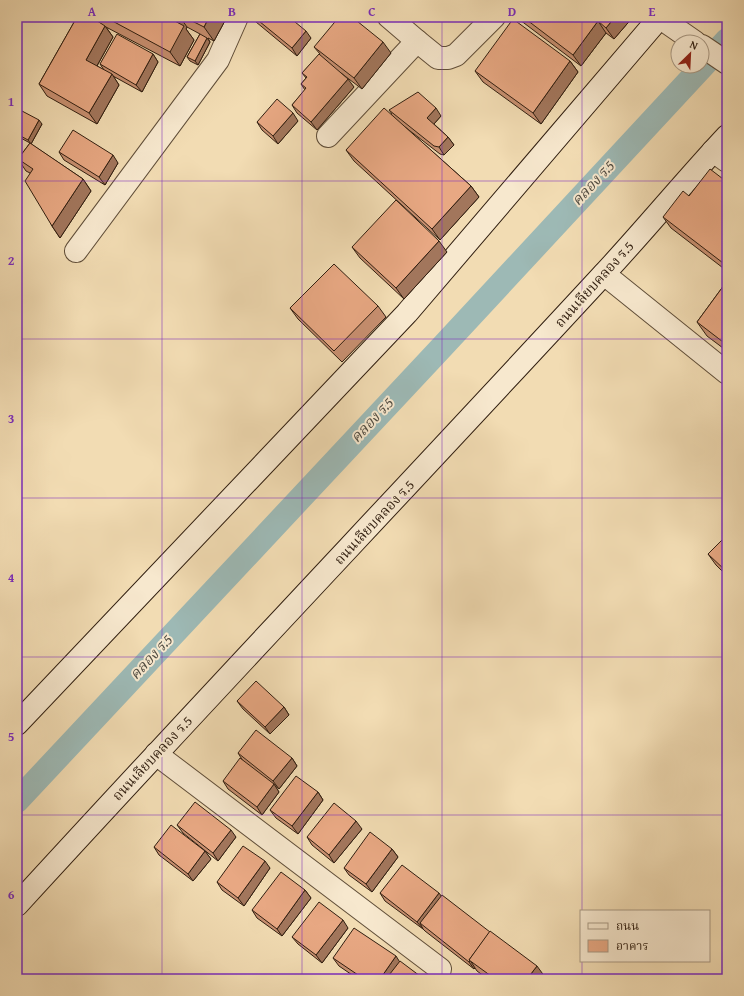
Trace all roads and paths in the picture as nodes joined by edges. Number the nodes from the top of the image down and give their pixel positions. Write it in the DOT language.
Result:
graph roads {
  1 [pos="237,17"];
  2 [pos="389,17"];
  3 [pos="494,17"];
  4 [pos="659,17"];
  5 [pos="683,34"];
  6 [pos="417,41"];
  7 [pos="710,51"];
  8 [pos="727,63"];
  9 [pos="328,136"];
  10 [pos="722,149"];
  11 [pos="76,251"];
  12 [pos="604,274"];
  13 [pos="727,373"];
  14 [pos="17,724"];
  15 [pos="156,754"];
  16 [pos="17,905"];
  17 [pos="440,969"];
  1 -- 11 [label="street"];
  2 -- 6 [label="street"];
  3 -- 6 [label="street"];
  4 -- 5 [label="street"];
  4 -- 14 [label="street"];
  6 -- 9 [label="street"];
  7 -- 8 [label="street"];
  10 -- 12 [label="street, ถนนเลียบคลอง ร.5"];
  12 -- 13 [label="street"];
  12 -- 15 [label="street, ถนนเลียบคลอง ร.5"];
  15 -- 16 [label="street, ถนนเลียบคลอง ร.5"];
  15 -- 17 [label="street"];
}
